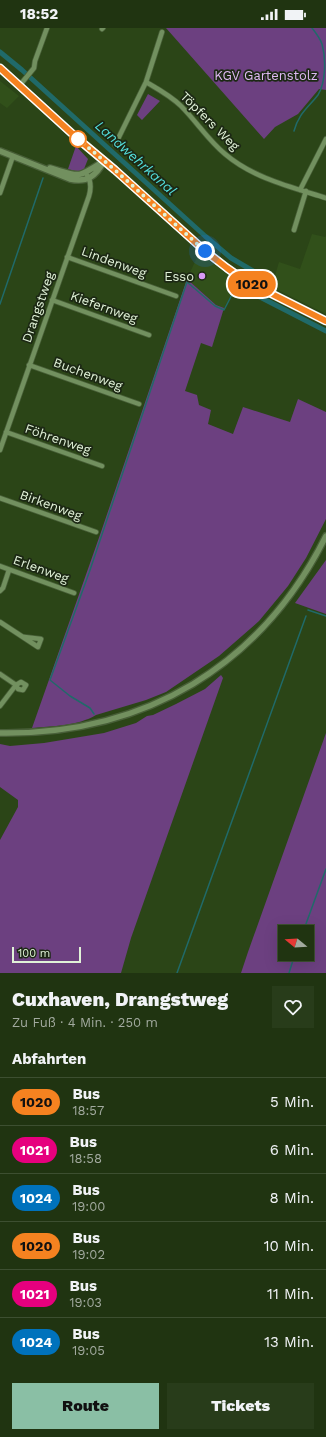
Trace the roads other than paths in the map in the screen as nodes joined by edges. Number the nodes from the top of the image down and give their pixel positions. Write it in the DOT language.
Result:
graph roads {
  1 [pos="47,28"];
  2 [pos="162,32"];
  3 [pos="0,68"];
  4 [pos="146,82"];
  5 [pos="20,85"];
  6 [pos="326,139"];
  7 [pos="115,145"];
  8 [pos="0,151"];
  9 [pos="13,156"];
  10 [pos="104,161"];
  11 [pos="87,176"];
  12 [pos="300,190"];
  13 [pos="306,191"];
  14 [pos="0,193"];
  15 [pos="326,198"];
  16 [pos="294,230"];
  17 [pos="67,257"];
  18 [pos="176,296"];
  19 [pos="52,300"];
  20 [pos="326,321"];
  21 [pos="149,335"];
  22 [pos="29,365"];
  23 [pos="139,404"];
  24 [pos="6,432"];
  25 [pos="0,450"];
  26 [pos="102,466"];
  27 [pos="0,498"];
  28 [pos="96,532"];
  29 [pos="326,536"];
  30 [pos="0,566"];
  31 [pos="9,570"];
  32 [pos="0,591"];
  33 [pos="74,593"];
  34 [pos="0,622"];
  35 [pos="24,637"];
  36 [pos="0,674"];
  37 [pos="0,706"];
  38 [pos="0,733"];
  1 -- 5 [label="street"];
  2 -- 4 [label="street"];
  3 -- 5 [label="main road"];
  4 -- 7 [label="street"];
  4 -- 12 [label="street, Töpfers Weg"];
  5 -- 10 [label="main road"];
  6 -- 12 [label="street"];
  8 -- 9 [label="street"];
  9 -- 11 [label="street"];
  9 -- 14 [label="street"];
  10 -- 11 [label="street"];
  10 -- 20 [label="main road"];
  11 -- 17 [label="street, Drangstweg"];
  12 -- 13 [label="street, Töpfers Weg"];
  13 -- 15 [label="street, Töpfers Weg"];
  13 -- 16 [label="street"];
  17 -- 18 [label="street, Lindenweg"];
  17 -- 19 [label="street, Drangstweg"];
  19 -- 21 [label="street, Kiefernweg"];
  19 -- 22 [label="street, Drangstweg"];
  22 -- 23 [label="street, Buchenweg"];
  22 -- 24 [label="street, Drangstweg"];
  24 -- 25 [label="street, Drangstweg"];
  24 -- 26 [label="street, Föhrenweg"];
  27 -- 28 [label="street, Birkenweg"];
  29 -- 38 [label="street"];
  30 -- 31 [label="street, Erlenweg"];
  31 -- 32 [label="street"];
  31 -- 33 [label="street, Erlenweg"];
  34 -- 35 [label="street"];
  36 -- 37 [label="street"];
}
